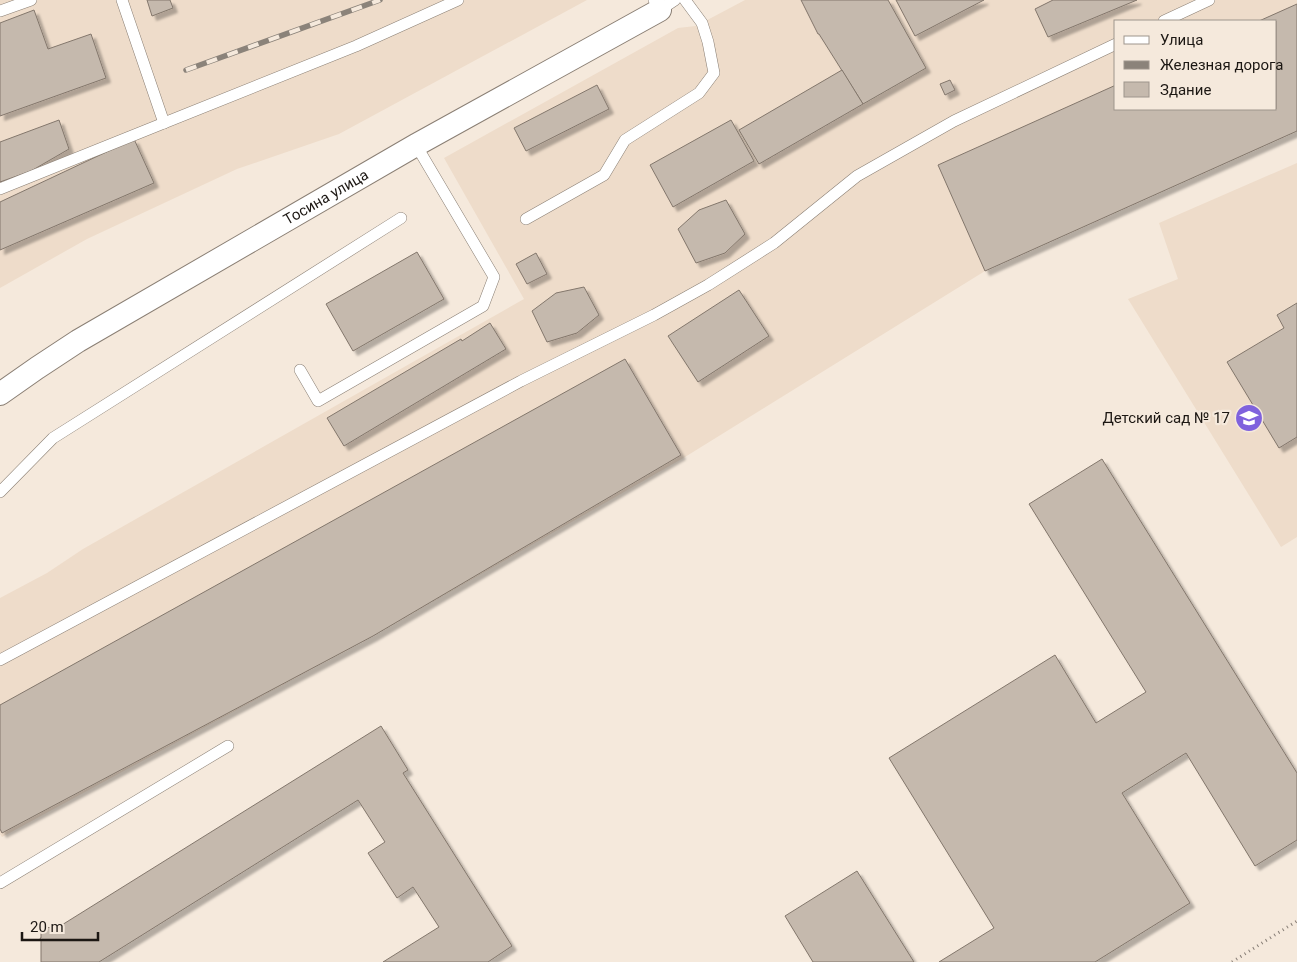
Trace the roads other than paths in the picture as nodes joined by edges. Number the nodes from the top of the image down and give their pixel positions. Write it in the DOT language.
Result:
graph roads {
  1 [pos="31,0"];
  2 [pos="122,0"];
  3 [pos="458,0"];
  4 [pos="685,0"];
  5 [pos="1208,0"];
  6 [pos="663,3"];
  7 [pos="0,11"];
  8 [pos="1166,20"];
  9 [pos="1114,45"];
  10 [pos="164,123"];
  11 [pos="416,145"];
  12 [pos="0,189"];
  13 [pos="401,218"];
  14 [pos="526,219"];
  15 [pos="300,370"];
  16 [pos="0,394"];
  17 [pos="0,492"];
  18 [pos="0,660"];
  19 [pos="228,746"];
  20 [pos="0,883"];
  1 -- 7 [label="lane"];
  2 -- 10 [label="lane"];
  3 -- 10 [label="lane"];
  4 -- 14 [label="lane"];
  5 -- 8 [label="lane"];
  6 -- 11 [label="street, Тосина улица"];
  9 -- 18 [label="lane"];
  10 -- 12 [label="lane"];
  11 -- 15 [label="lane"];
  11 -- 16 [label="street, Тосина улица"];
  13 -- 17 [label="lane"];
  19 -- 20 [label="lane"];
}
